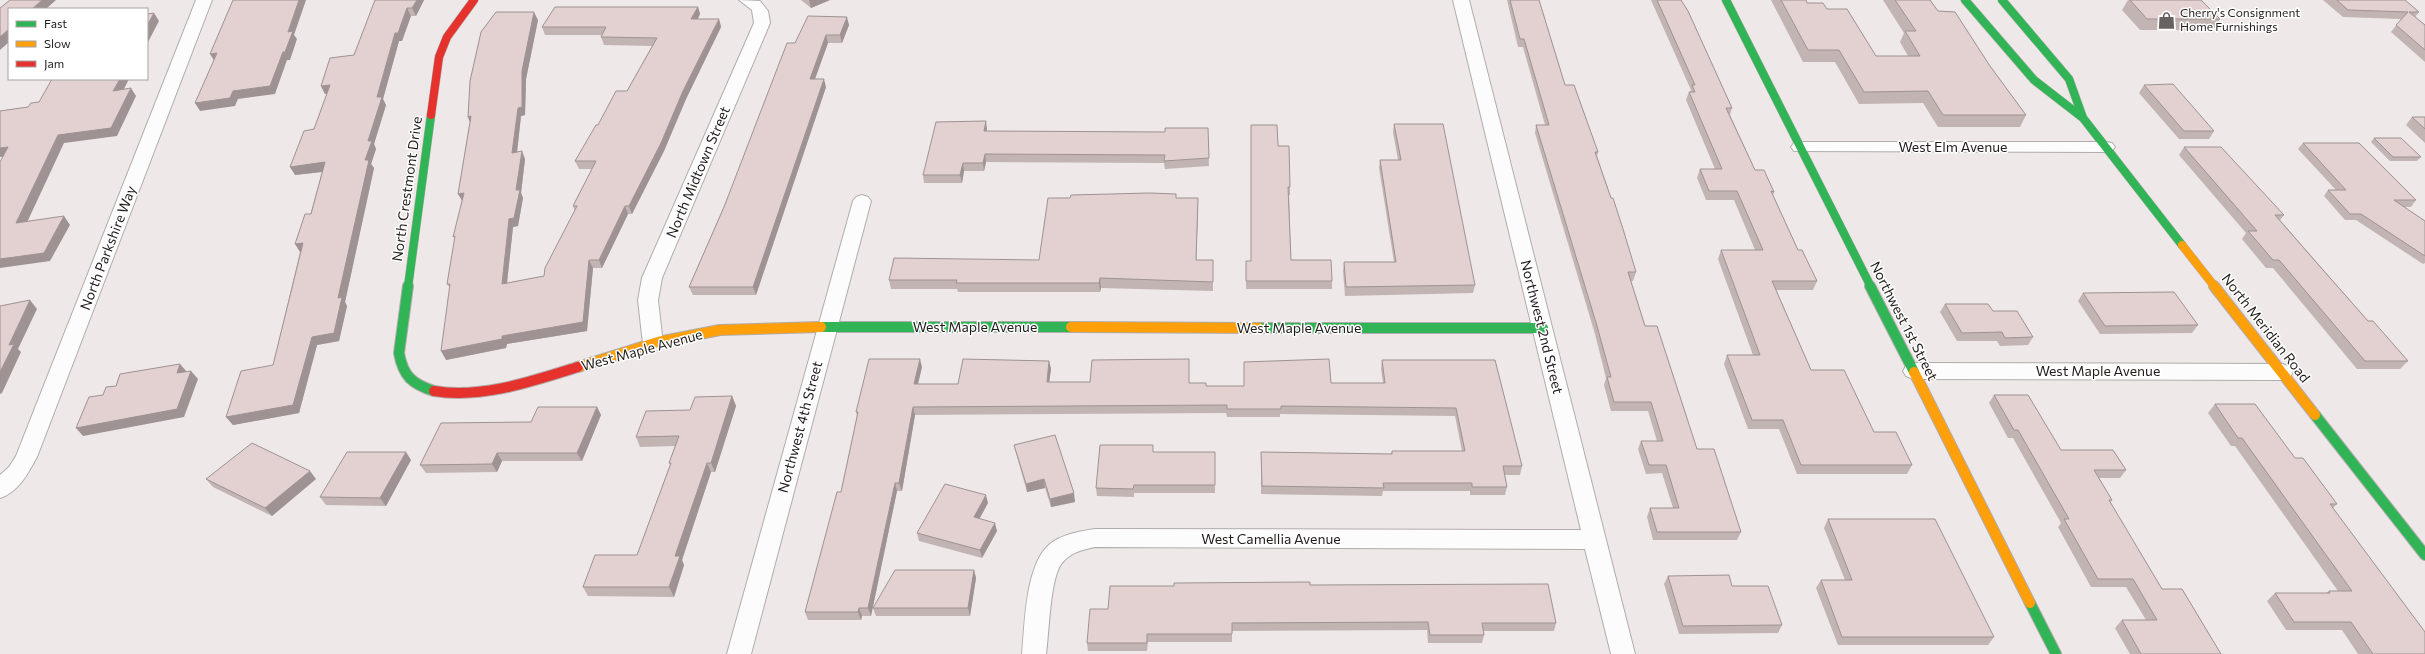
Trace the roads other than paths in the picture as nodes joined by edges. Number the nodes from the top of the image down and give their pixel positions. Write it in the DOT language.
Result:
graph roads {
  1 [pos="204,0"];
  2 [pos="474,0"];
  3 [pos="1461,0"];
  4 [pos="1726,0"];
  5 [pos="1966,0"];
  6 [pos="2002,0"];
  7 [pos="752,2"];
  8 [pos="2083,118"];
  9 [pos="1800,146"];
  10 [pos="2106,147"];
  11 [pos="862,200"];
  12 [pos="827,327"];
  13 [pos="1543,328"];
  14 [pos="654,344"];
  15 [pos="1913,371"];
  16 [pos="2283,372"];
  17 [pos="416,386"];
  18 [pos="0,488"];
  19 [pos="1595,540"];
  20 [pos="2425,555"];
  21 [pos="739,654"];
  22 [pos="1034,654"];
  23 [pos="1623,654"];
  24 [pos="2056,654"];
  1 -- 18 [label="street, North Parkshire Way"];
  2 -- 17 [label="street, North Crestmont Drive"];
  3 -- 13 [label="street, Northwest 2nd Street"];
  4 -- 9 [label="street, Northwest 1st Street"];
  5 -- 8 [label="street, North Meridian Road"];
  6 -- 8 [label="street, North Meridian Road"];
  7 -- 14 [label="street, North Midtown Street"];
  8 -- 10 [label="street, North Meridian Road"];
  9 -- 10 [label="street, West Elm Avenue"];
  9 -- 15 [label="street, Northwest 1st Street"];
  10 -- 16 [label="street, North Meridian Road"];
  11 -- 12 [label="street, Northwest 4th Street"];
  12 -- 13 [label="street, West Maple Avenue"];
  12 -- 14 [label="street, West Maple Avenue"];
  12 -- 21 [label="street, Northwest 4th Street"];
  13 -- 19 [label="street, Northwest 2nd Street"];
  14 -- 17 [label="street, West Maple Avenue"];
  15 -- 16 [label="street, West Maple Avenue"];
  15 -- 24 [label="street, Northwest 1st Street"];
  16 -- 20 [label="street, North Meridian Road"];
  19 -- 22 [label="street, West Camellia Avenue"];
  19 -- 23 [label="street, Northwest 2nd Street"];
}
